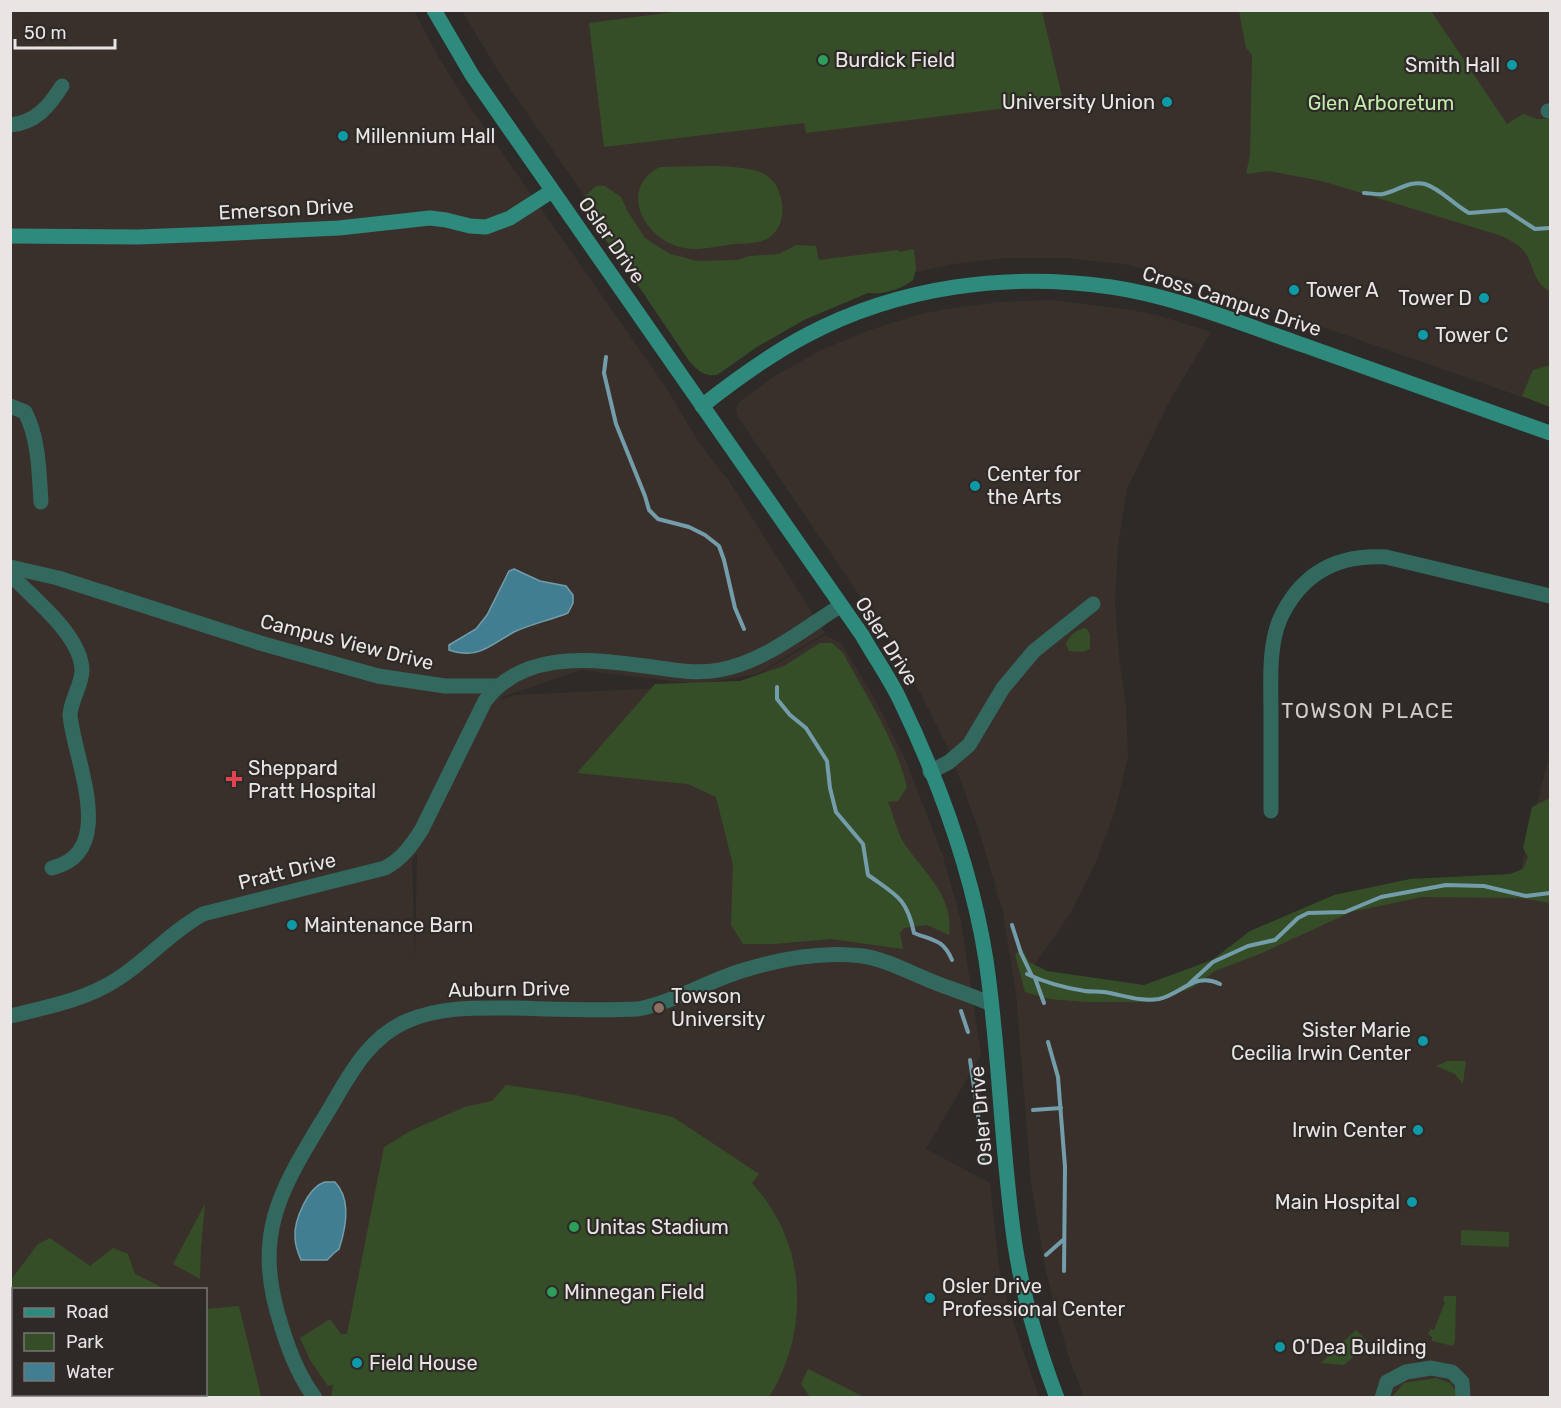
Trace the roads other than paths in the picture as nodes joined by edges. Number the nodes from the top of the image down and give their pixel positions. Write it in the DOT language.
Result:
graph roads {
  1 [pos="434,10"];
  2 [pos="63,86"];
  3 [pos="10,125"];
  4 [pos="552,191"];
  5 [pos="10,236"];
  6 [pos="10,406"];
  7 [pos="702,406"];
  8 [pos="1551,433"];
  9 [pos="41,502"];
  10 [pos="12,568"];
  11 [pos="1551,596"];
  12 [pos="1093,604"];
  13 [pos="840,606"];
  14 [pos="497,686"];
  15 [pos="930,772"];
  16 [pos="1271,811"];
  17 [pos="52,868"];
  18 [pos="991,1004"];
  19 [pos="10,1016"];
  20 [pos="315,1398"];
  21 [pos="1057,1398"];
  22 [pos="1382,1398"];
  23 [pos="1463,1398"];
  1 -- 4 [label="street, Osler Drive"];
  2 -- 3 [label="street"];
  4 -- 5 [label="street, Emerson Drive"];
  4 -- 7 [label="street, Osler Drive"];
  6 -- 9 [label="street"];
  7 -- 8 [label="street, Cross Campus Drive"];
  7 -- 13 [label="street, Osler Drive"];
  10 -- 14 [label="street, Campus View Drive"];
  10 -- 17 [label="street"];
  11 -- 16 [label="street"];
  12 -- 15 [label="street"];
  13 -- 14 [label="street, Campus View Drive"];
  13 -- 15 [label="street, Osler Drive"];
  14 -- 19 [label="street, Pratt Drive"];
  15 -- 18 [label="street, Osler Drive"];
  18 -- 20 [label="street, Auburn Drive"];
  18 -- 21 [label="street, Osler Drive"];
  22 -- 23 [label="street"];
}
